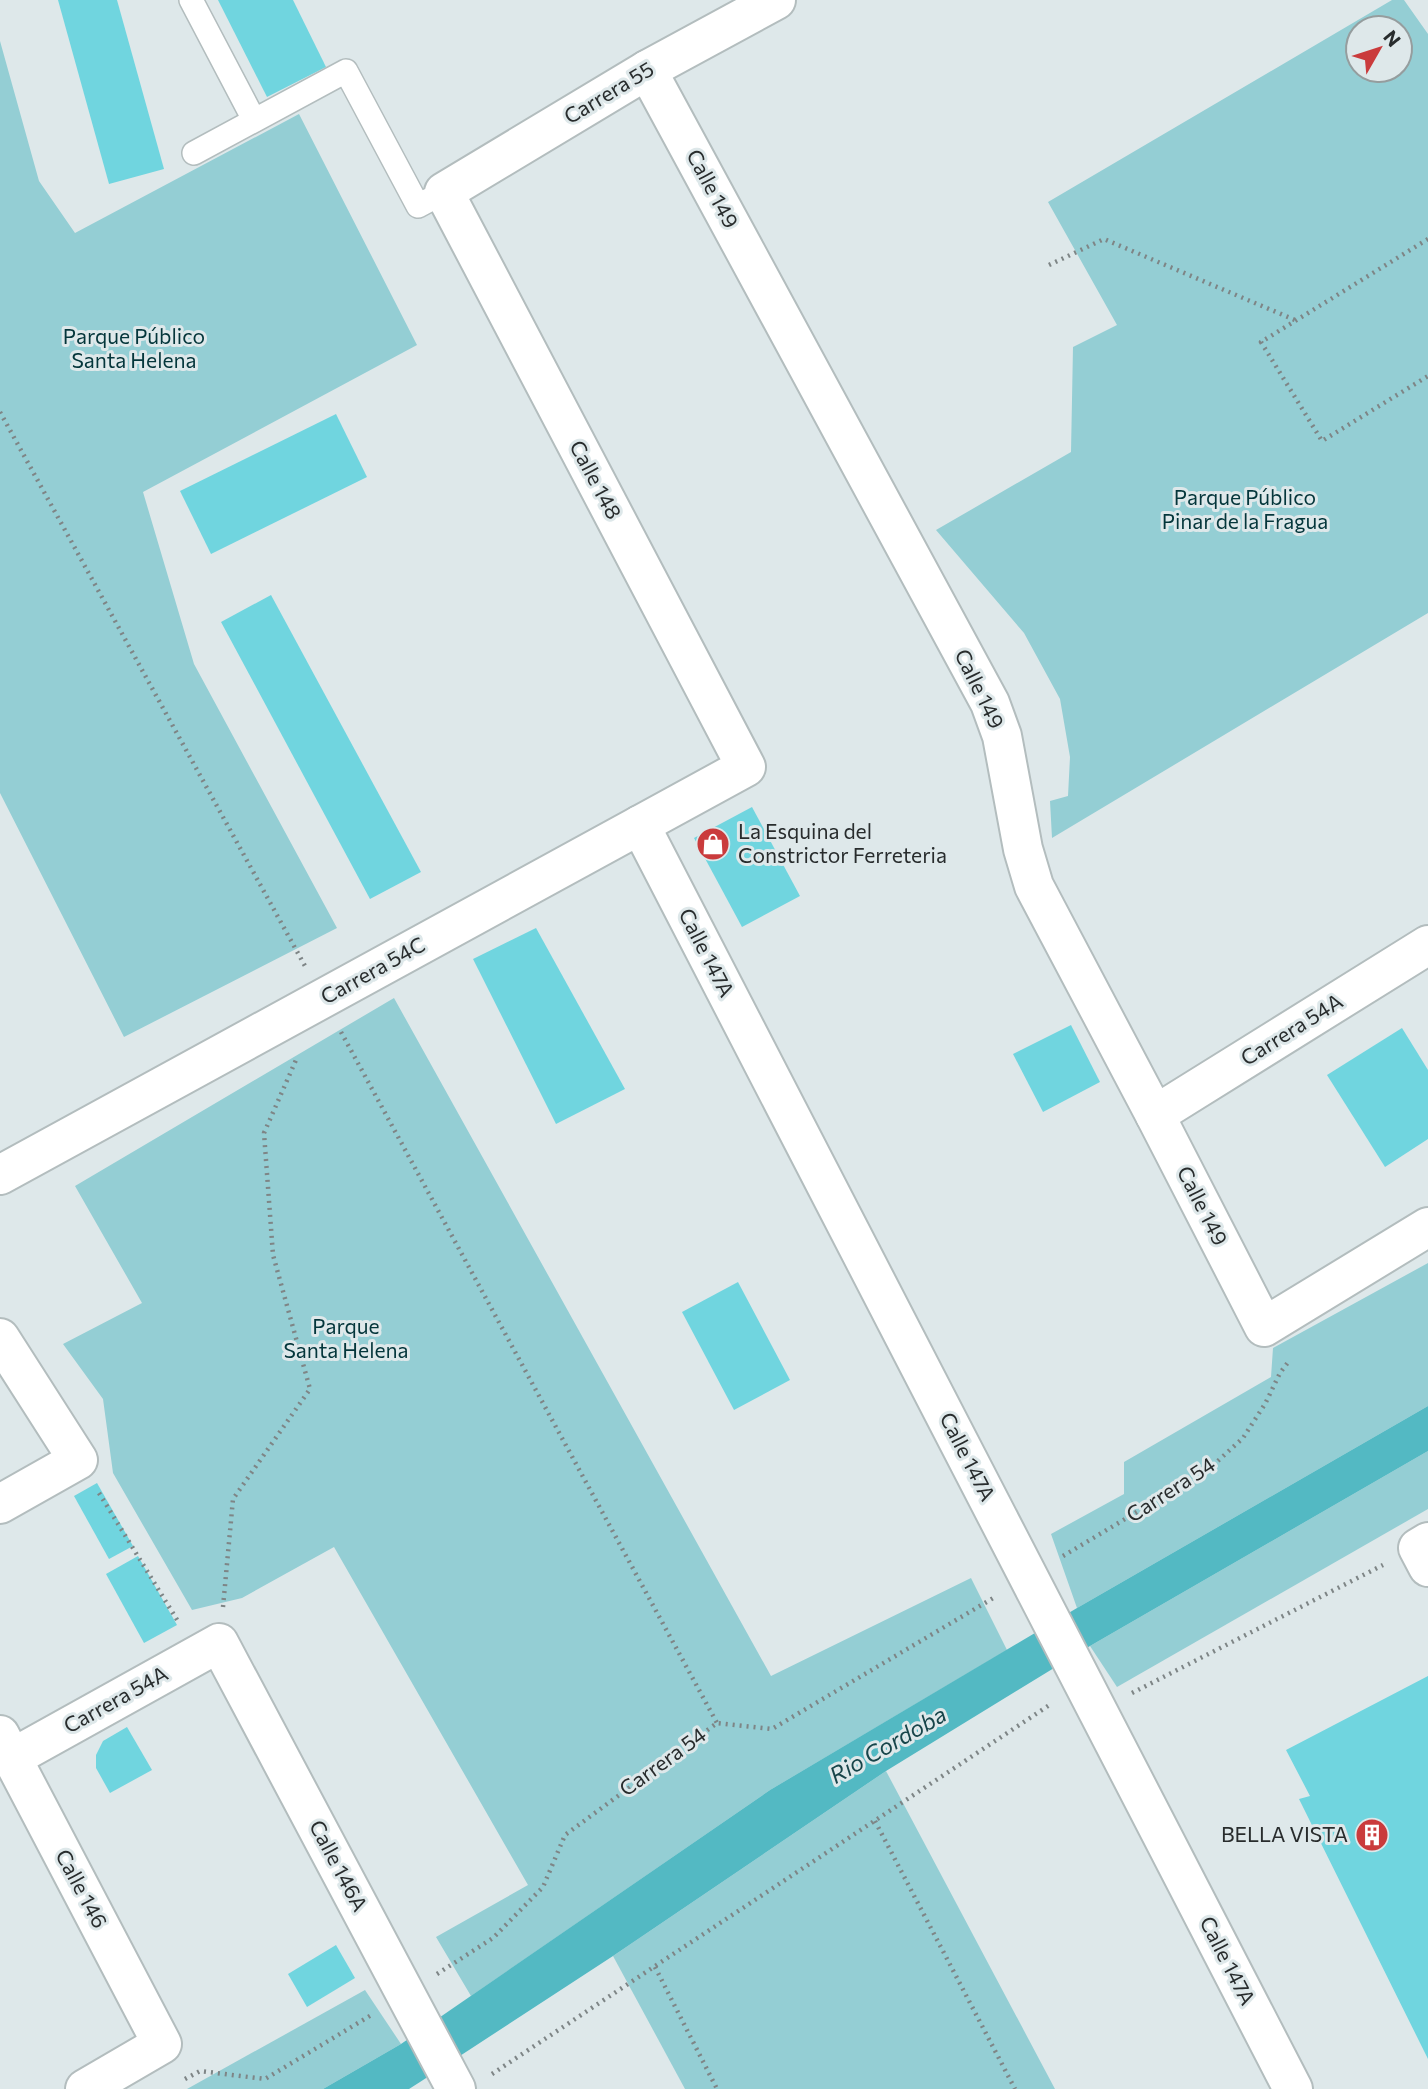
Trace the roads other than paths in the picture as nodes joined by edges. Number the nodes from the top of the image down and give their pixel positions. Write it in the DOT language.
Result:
graph roads {
  1 [pos="191,0"];
  2 [pos="776,0"];
  3 [pos="647,70"];
  4 [pos="254,120"];
  5 [pos="194,153"];
  6 [pos="444,192"];
  7 [pos="746,767"];
  8 [pos="640,825"];
  9 [pos="1428,945"];
  10 [pos="1155,1115"];
  11 [pos="0,1175"];
  12 [pos="1428,1227"];
  13 [pos="0,1338"];
  14 [pos="0,1504"];
  15 [pos="209,1648"];
  16 [pos="6,1746"];
  17 [pos="464,2085"];
  18 [pos="85,2089"];
  19 [pos="1293,2089"];
  1 -- 4 [label="lane"];
  2 -- 3 [label="street, Carrera 55"];
  3 -- 6 [label="street, Carrera 55"];
  3 -- 10 [label="street, Calle 149"];
  4 -- 5 [label="lane"];
  4 -- 6 [label="lane"];
  6 -- 7 [label="street, Calle 148"];
  7 -- 8 [label="street, Carrera 54C"];
  8 -- 11 [label="street, Carrera 54C"];
  8 -- 19 [label="street, Calle 147A"];
  9 -- 10 [label="street, Carrera 54A"];
  10 -- 12 [label="street, Calle 149"];
  13 -- 14 [label="street"];
  15 -- 16 [label="street, Carrera 54A"];
  15 -- 17 [label="street, Calle 146A"];
  16 -- 18 [label="street, Calle 146"];
}
